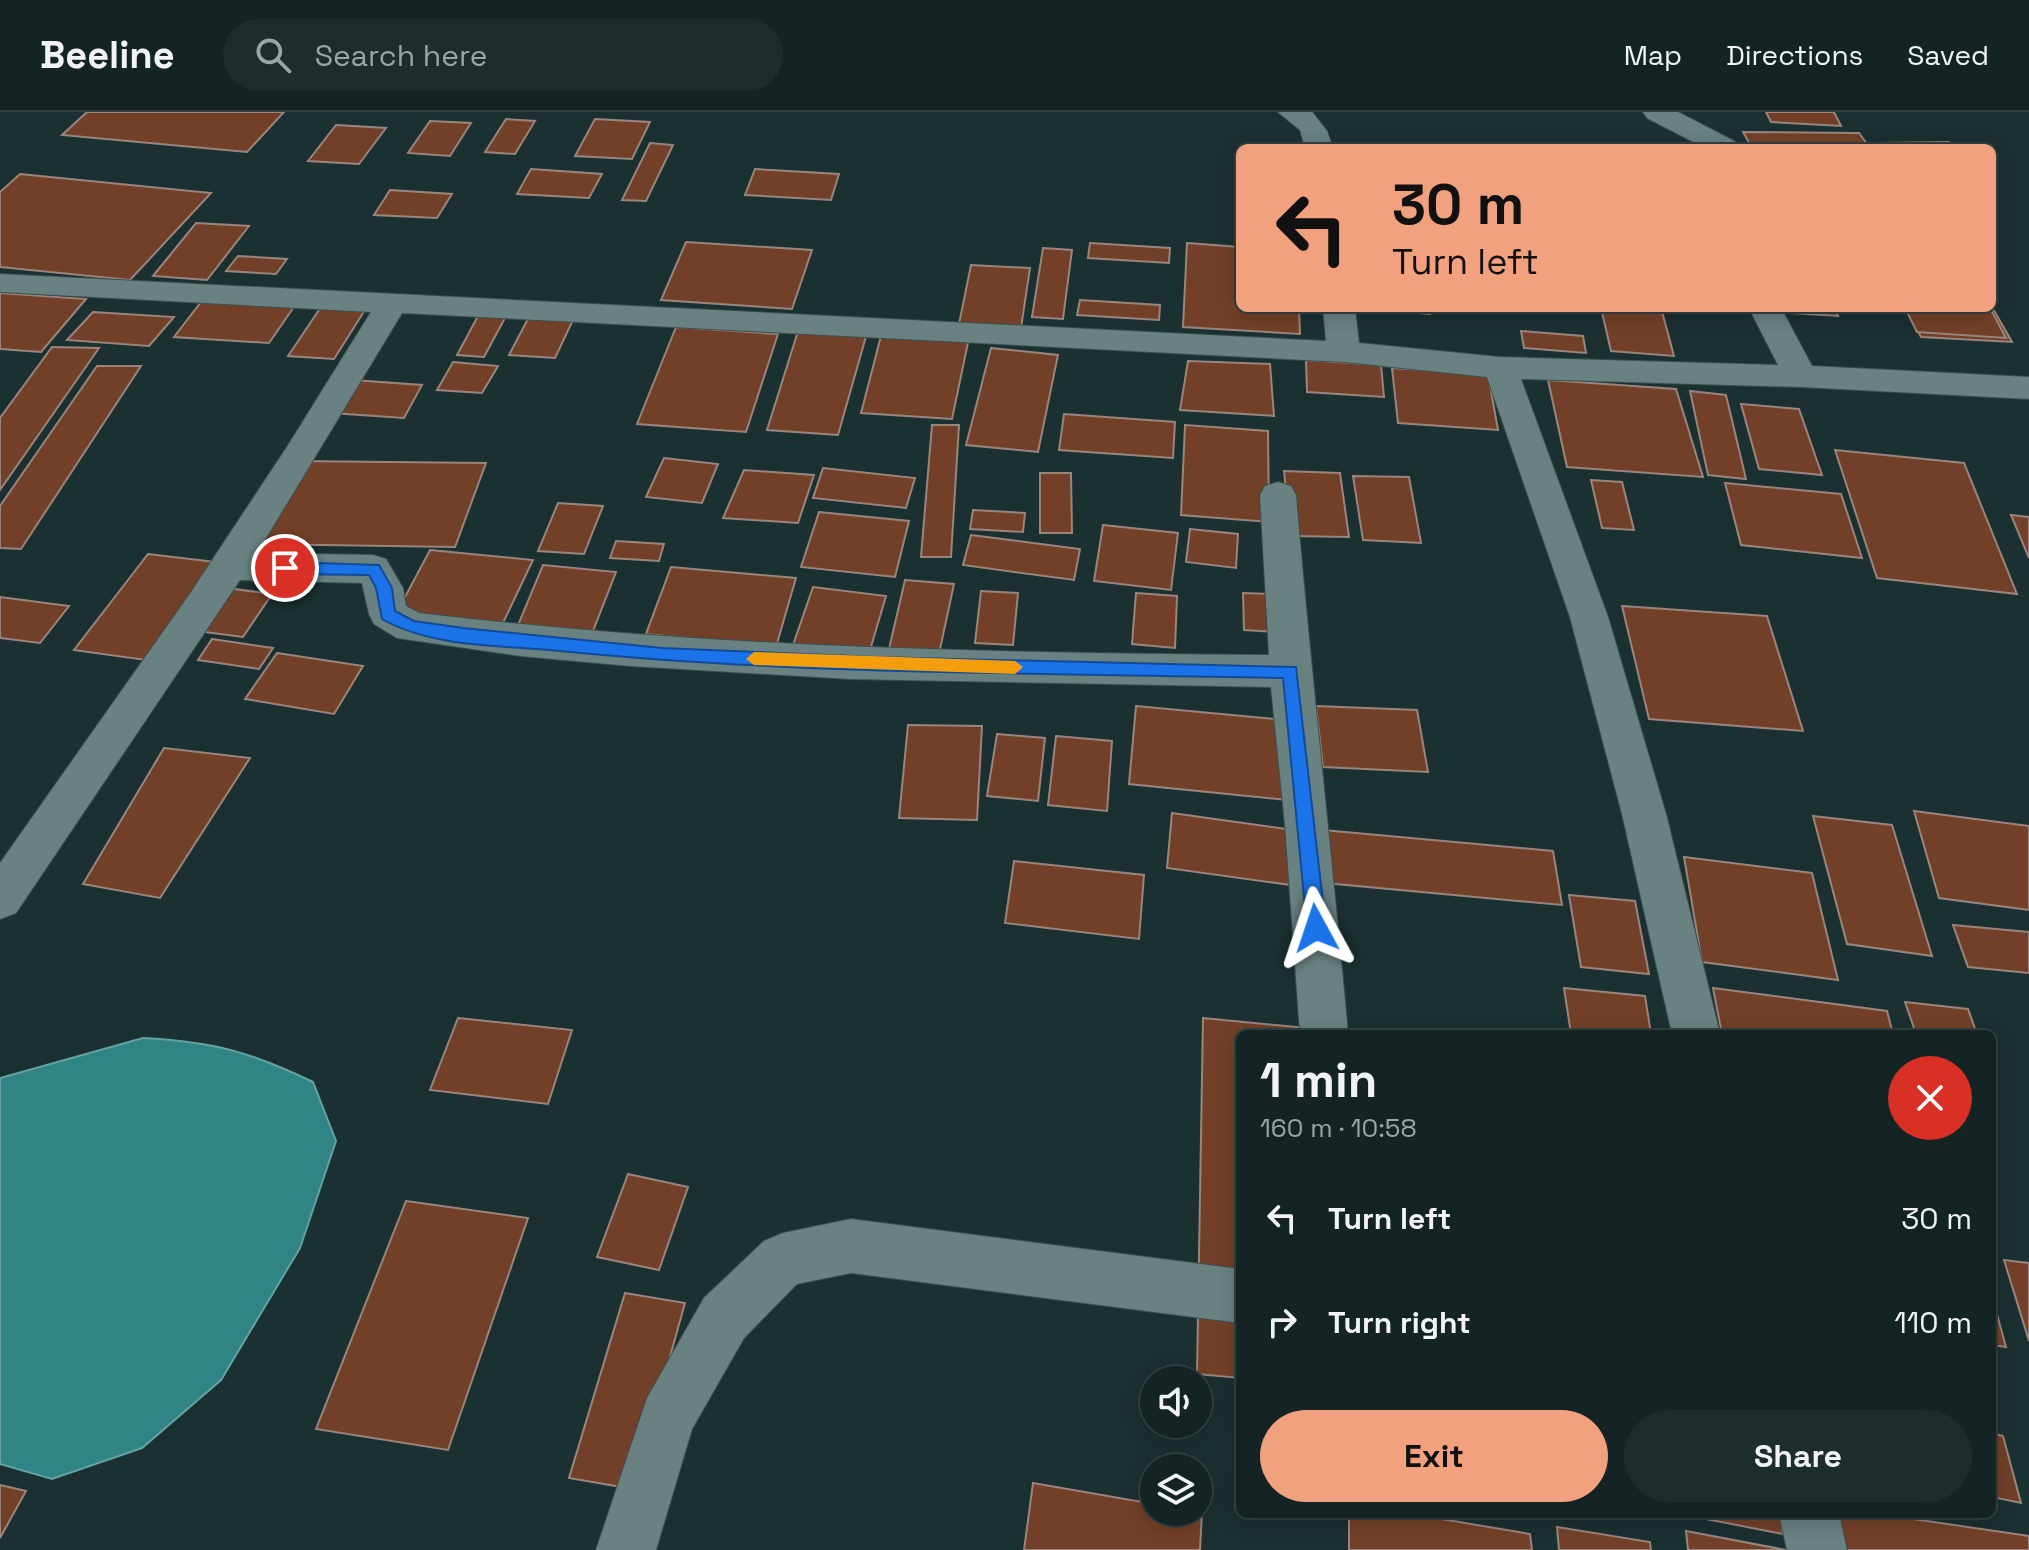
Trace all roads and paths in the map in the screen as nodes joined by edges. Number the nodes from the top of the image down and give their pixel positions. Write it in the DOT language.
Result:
graph roads {
  1 [pos="1292,112"];
  2 [pos="1657,112"];
  3 [pos="1319,144"];
  4 [pos="1718,144"];
  5 [pos="0,283"];
  6 [pos="392,303"];
  7 [pos="1339,312"];
  8 [pos="1767,312"];
  9 [pos="1344,352"];
  10 [pos="1500,368"];
  11 [pos="1801,376"];
  12 [pos="2029,388"];
  13 [pos="1278,495"];
  14 [pos="230,566"];
  15 [pos="1290,671"];
  16 [pos="0,899"];
  17 [pos="1324,1030"];
  18 [pos="1695,1030"];
  19 [pos="1236,1295"];
  20 [pos="1810,1518"];
  21 [pos="626,1550"];
  22 [pos="1817,1550"];
  1 -- 3 [label="street"];
  2 -- 4 [label="street"];
  5 -- 6 [label="street"];
  6 -- 9 [label="street"];
  6 -- 14 [label="street"];
  7 -- 9 [label="street"];
  8 -- 11 [label="street"];
  9 -- 10 [label="street"];
  10 -- 11 [label="street"];
  10 -- 18 [label="street"];
  11 -- 12 [label="street"];
  13 -- 15 [label="street"];
  14 -- 15 [label="street"];
  14 -- 16 [label="street"];
  15 -- 17 [label="street"];
  19 -- 21 [label="street"];
  20 -- 22 [label="street"];
}
